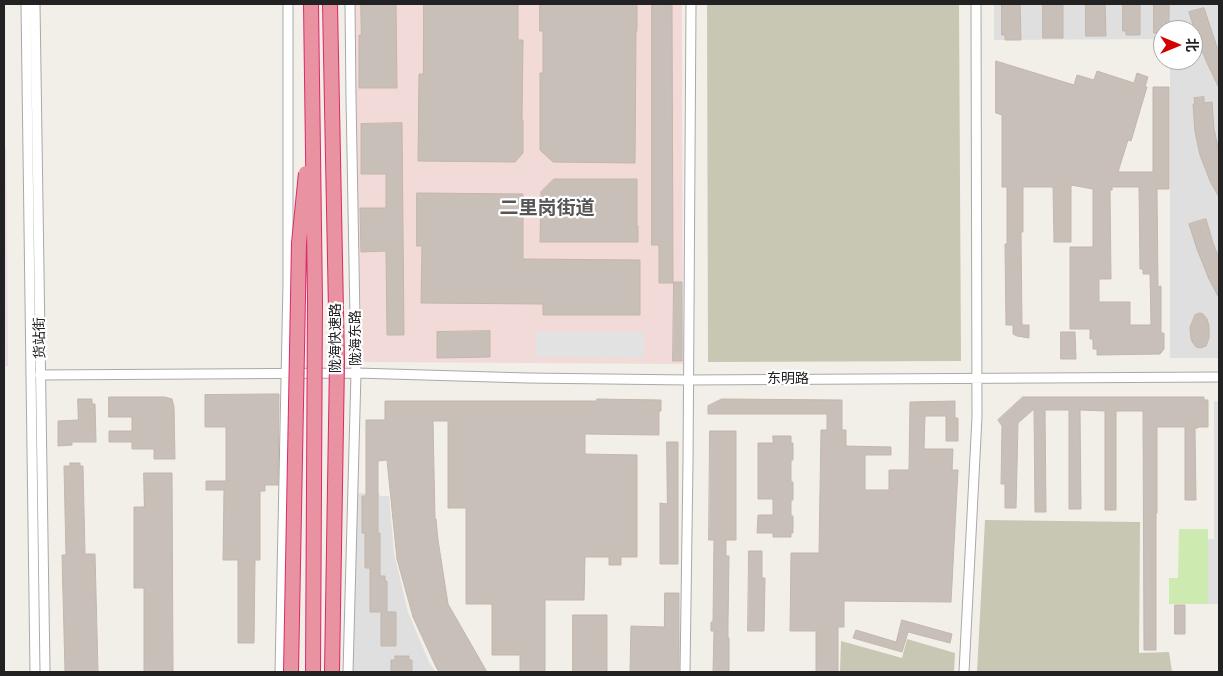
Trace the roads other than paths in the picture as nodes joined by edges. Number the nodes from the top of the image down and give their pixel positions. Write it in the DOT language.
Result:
graph roads {
  1 [pos="26,4"];
  2 [pos="35,4"];
  3 [pos="288,4"];
  4 [pos="311,4"];
  5 [pos="330,4"];
  6 [pos="350,4"];
  7 [pos="691,4"];
  8 [pos="976,4"];
  9 [pos="312,113"];
  10 [pos="356,373"];
  11 [pos="286,374"];
  12 [pos="40,375"];
  13 [pos="1219,377"];
  14 [pos="977,378"];
  15 [pos="688,380"];
  16 [pos="35,672"];
  17 [pos="45,672"];
  18 [pos="280,672"];
  19 [pos="291,672"];
  20 [pos="314,672"];
  21 [pos="332,672"];
  22 [pos="348,672"];
  23 [pos="685,672"];
  24 [pos="964,672"];
  1 -- 16 [label="street, 货站街"];
  2 -- 12 [label="street, 货站街"];
  3 -- 11 [label="street"];
  4 -- 9 [label="highway, 陇海快速路, bridge"];
  5 -- 21 [label="highway, 陇海快速路, bridge"];
  6 -- 10 [label="street, 陇海东路"];
  7 -- 15 [label="street"];
  8 -- 14 [label="street"];
  9 -- 19 [label="highway, bridge"];
  9 -- 20 [label="highway, 陇海快速路, bridge"];
  10 -- 11 [label="street, 东明路"];
  10 -- 15 [label="street, 东明路"];
  10 -- 22 [label="street, 陇海东路"];
  11 -- 12 [label="street, 东明路"];
  11 -- 18 [label="street"];
  12 -- 17 [label="street, 货站街"];
  13 -- 14 [label="street, 东明路"];
  14 -- 15 [label="street, 东明路"];
  14 -- 24 [label="street"];
  15 -- 23 [label="street"];
}
